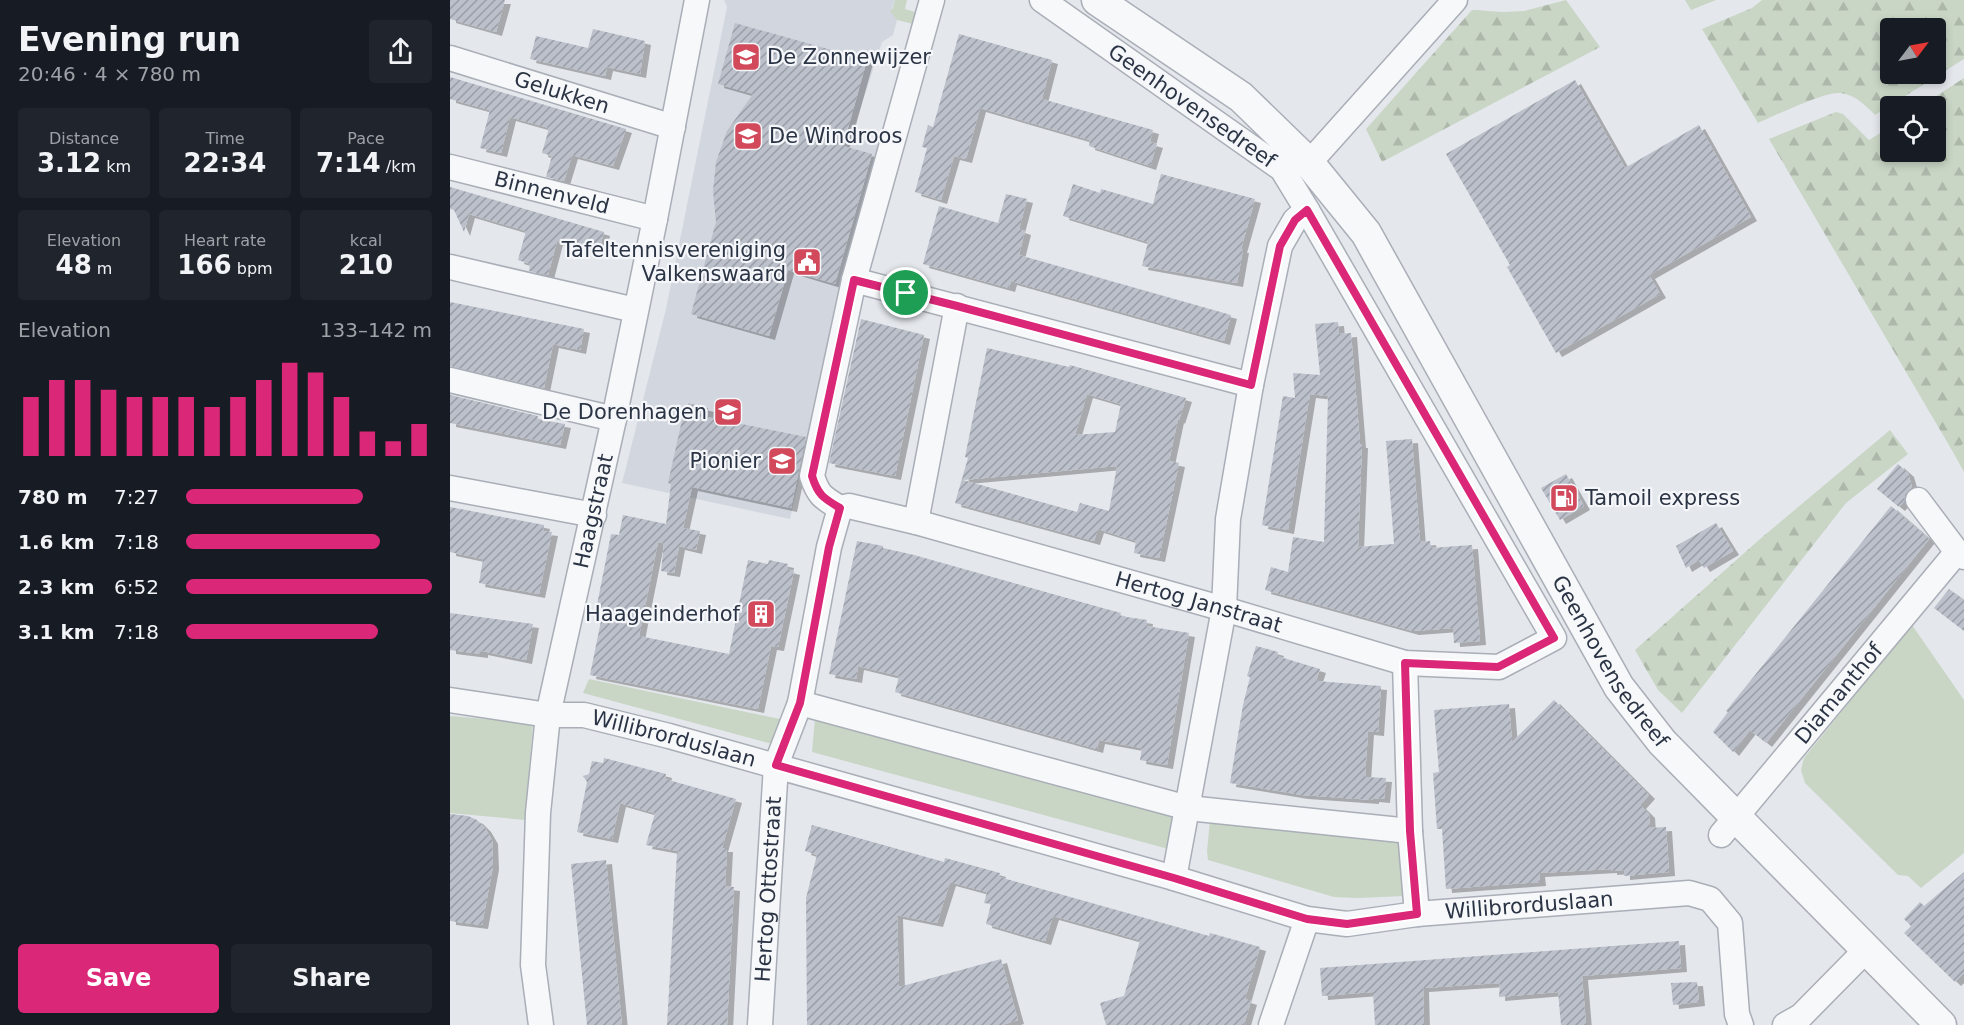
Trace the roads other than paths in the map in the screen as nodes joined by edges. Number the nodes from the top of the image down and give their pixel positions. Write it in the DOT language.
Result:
graph roads {
  1 [pos="697,0"];
  2 [pos="932,0"];
  3 [pos="1042,0"];
  4 [pos="1097,0"];
  5 [pos="1455,0"];
  6 [pos="450,58"];
  7 [pos="673,127"];
  8 [pos="1316,156"];
  9 [pos="450,167"];
  10 [pos="1307,210"];
  11 [pos="655,219"];
  12 [pos="450,267"];
  13 [pos="854,280"];
  14 [pos="957,306"];
  15 [pos="635,310"];
  16 [pos="450,380"];
  17 [pos="1251,385"];
  18 [pos="614,418"];
  19 [pos="450,488"];
  20 [pos="1918,500"];
  21 [pos="840,508"];
  22 [pos="594,515"];
  23 [pos="916,522"];
  24 [pos="1961,554"];
  25 [pos="1224,609"];
  26 [pos="1554,638"];
  27 [pos="1405,663"];
  28 [pos="450,700"];
  29 [pos="800,703"];
  30 [pos="548,715"];
  31 [pos="776,765"];
  32 [pos="1188,808"];
  33 [pos="1729,826"];
  34 [pos="1410,831"];
  35 [pos="1174,878"];
  36 [pos="1417,914"];
  37 [pos="1307,919"];
  38 [pos="1867,949"];
  39 [pos="541,1025"];
  40 [pos="760,1025"];
  41 [pos="1271,1025"];
  42 [pos="1741,1025"];
  43 [pos="1785,1025"];
  44 [pos="1941,1025"];
  1 -- 7 [label="street, Haagstraat"];
  2 -- 13 [label="street"];
  3 -- 10 [label="street, Geenhovensedreef"];
  4 -- 8 [label="street, Geenhovensedreef"];
  5 -- 8 [label="street"];
  6 -- 7 [label="street, Gelukken"];
  7 -- 11 [label="street, Haagstraat"];
  8 -- 33 [label="street, Geenhovensedreef"];
  9 -- 11 [label="street, Binnenveld"];
  10 -- 17 [label="street"];
  10 -- 26 [label="street, Geenhovensedreef"];
  11 -- 15 [label="street, Haagstraat"];
  12 -- 15 [label="street"];
  13 -- 14 [label="street"];
  13 -- 21 [label="street"];
  14 -- 17 [label="street"];
  14 -- 23 [label="street"];
  15 -- 18 [label="street, Haagstraat"];
  16 -- 18 [label="street"];
  17 -- 25 [label="street"];
  18 -- 22 [label="street, Haagstraat"];
  19 -- 22 [label="street"];
  20 -- 24 [label="street, Diamanthof"];
  21 -- 23 [label="street, Hertog Janstraat"];
  21 -- 29 [label="street, Hertog Ottostraat"];
  22 -- 30 [label="street, Haagstraat"];
  23 -- 25 [label="street, Hertog Janstraat"];
  24 -- 33 [label="street, Diamanthof"];
  25 -- 27 [label="street, Hertog Janstraat"];
  25 -- 32 [label="street"];
  26 -- 27 [label="street, Hertog Janstraat"];
  27 -- 34 [label="street"];
  28 -- 30 [label="street, Willibrorduslaan"];
  29 -- 31 [label="street, Hertog Ottostraat"];
  29 -- 32 [label="street"];
  30 -- 31 [label="street, Willibrorduslaan"];
  30 -- 39 [label="street, Haagstraat"];
  31 -- 35 [label="street, Willibrorduslaan"];
  31 -- 40 [label="street, Hertog Ottostraat"];
  32 -- 34 [label="street"];
  32 -- 35 [label="street"];
  33 -- 38 [label="street, Geenhovensedreef"];
  34 -- 36 [label="street"];
  35 -- 37 [label="street, Willibrorduslaan"];
  36 -- 37 [label="street, Willibrorduslaan"];
  36 -- 42 [label="street, Willibrorduslaan"];
  37 -- 41 [label="street"];
  38 -- 43 [label="street"];
  38 -- 44 [label="street, Geenhovensedreef"];
}
